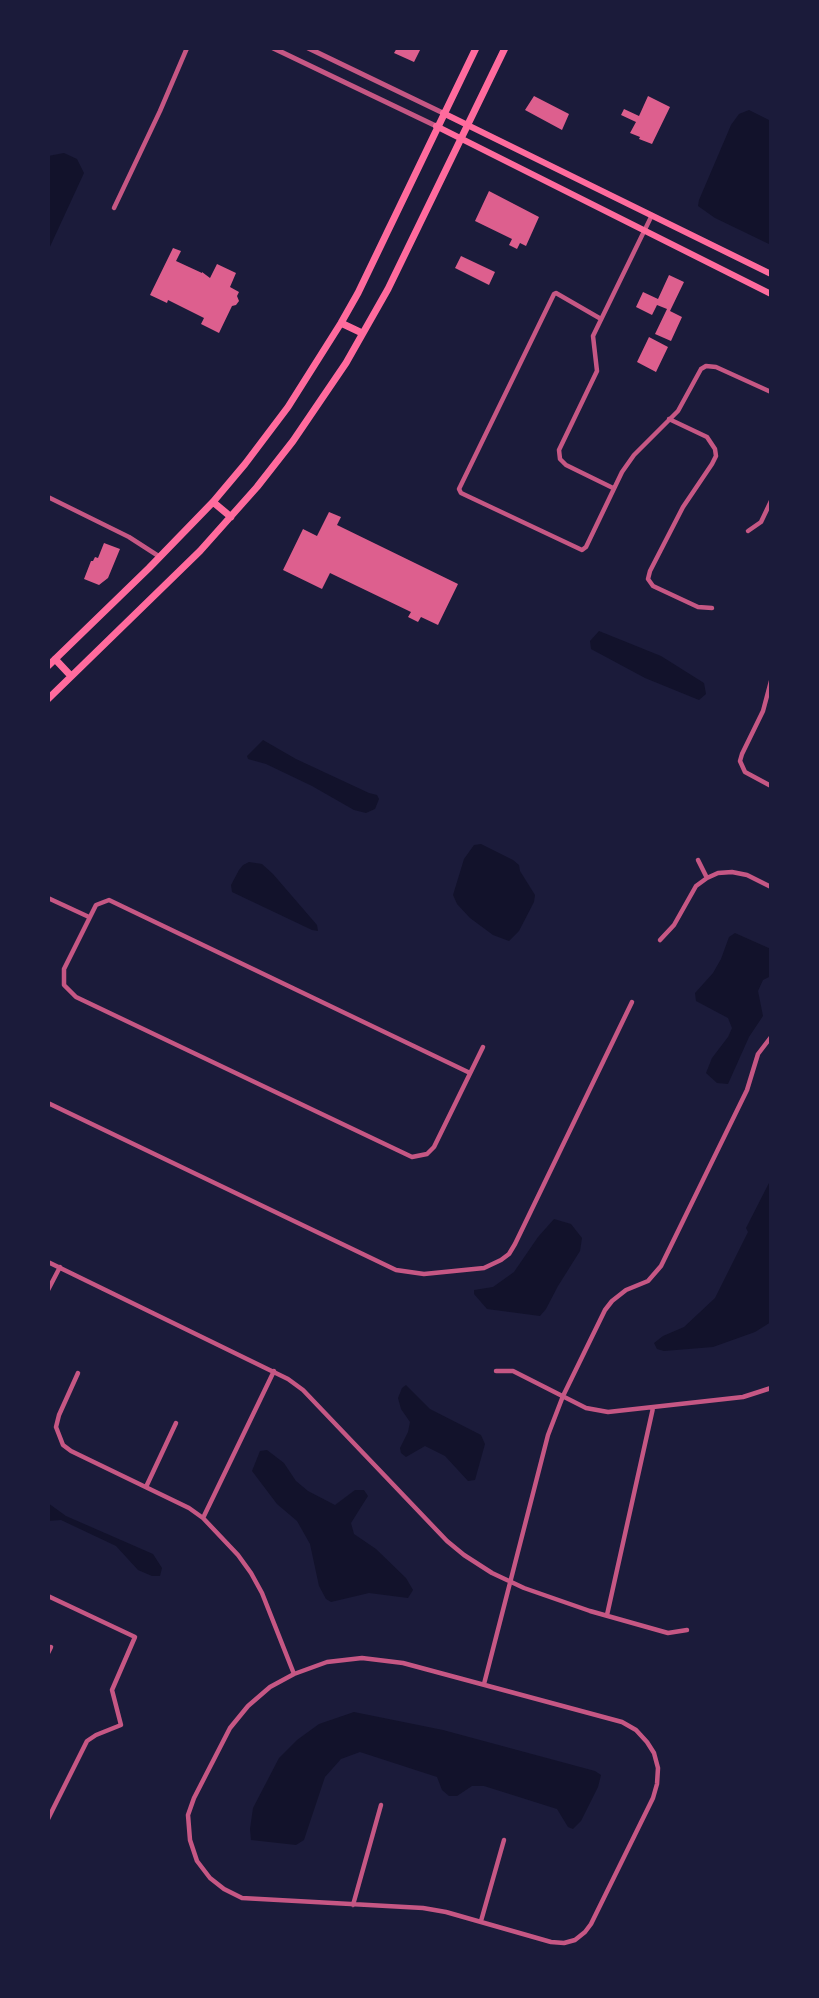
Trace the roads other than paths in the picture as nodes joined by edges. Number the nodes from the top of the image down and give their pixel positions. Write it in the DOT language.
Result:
graph roads {
  1 [pos="187,48"];
  2 [pos="273,48"];
  3 [pos="308,48"];
  4 [pos="476,48"];
  5 [pos="505,48"];
  6 [pos="443,113"];
  7 [pos="468,125"];
  8 [pos="436,126"];
  9 [pos="462,139"];
  10 [pos="114,208"];
  11 [pos="652,215"];
  12 [pos="644,230"];
  13 [pos="771,274"];
  14 [pos="771,294"];
  15 [pos="601,319"];
  16 [pos="341,323"];
  17 [pos="362,333"];
  18 [pos="771,392"];
  19 [pos="669,419"];
  20 [pos="613,488"];
  21 [pos="48,498"];
  22 [pos="771,501"];
  23 [pos="213,502"];
  24 [pos="231,517"];
  25 [pos="748,531"];
  26 [pos="160,557"];
  27 [pos="712,608"];
  28 [pos="55,659"];
  29 [pos="48,666"];
  30 [pos="72,676"];
  31 [pos="771,681"];
  32 [pos="48,699"];
  33 [pos="771,786"];
  34 [pos="698,860"];
  35 [pos="707,878"];
  36 [pos="771,887"];
  37 [pos="48,898"];
  38 [pos="89,917"];
  39 [pos="660,939"];
  40 [pos="632,1002"];
  41 [pos="771,1037"];
  42 [pos="483,1047"];
  43 [pos="470,1072"];
  44 [pos="48,1103"];
  45 [pos="48,1262"];
  46 [pos="60,1268"];
  47 [pos="48,1290"];
  48 [pos="274,1371"];
  49 [pos="496,1371"];
  50 [pos="78,1373"];
  51 [pos="771,1388"];
  52 [pos="563,1396"];
  53 [pos="653,1408"];
  54 [pos="176,1423"];
  55 [pos="146,1487"];
  56 [pos="203,1518"];
  57 [pos="511,1582"];
  58 [pos="48,1596"];
  59 [pos="607,1615"];
  60 [pos="687,1629"];
  61 [pos="51,1647"];
  62 [pos="48,1653"];
  63 [pos="294,1674"];
  64 [pos="484,1684"];
  65 [pos="381,1805"];
  66 [pos="48,1819"];
  67 [pos="504,1840"];
  68 [pos="353,1905"];
  69 [pos="481,1922"];
  1 -- 10 [label="street"];
  2 -- 8 [label="street"];
  3 -- 6 [label="street"];
  4 -- 6 [label="main road"];
  5 -- 7 [label="main road"];
  6 -- 7 [label="main road"];
  6 -- 8 [label="main road"];
  7 -- 9 [label="main road"];
  7 -- 11 [label="main road"];
  8 -- 9 [label="main road"];
  8 -- 16 [label="main road"];
  9 -- 12 [label="main road"];
  9 -- 17 [label="main road"];
  11 -- 12 [label="street"];
  11 -- 13 [label="main road"];
  12 -- 14 [label="main road"];
  12 -- 15 [label="street"];
  15 -- 20 [label="street"];
  15 -- 20 [label="street"];
  16 -- 17 [label="main road"];
  16 -- 23 [label="main road"];
  17 -- 24 [label="main road"];
  18 -- 19 [label="street"];
  19 -- 20 [label="street"];
  19 -- 27 [label="street"];
  21 -- 26 [label="street"];
  22 -- 25 [label="street"];
  23 -- 24 [label="main road"];
  23 -- 26 [label="main road"];
  24 -- 30 [label="main road"];
  26 -- 28 [label="main road"];
  28 -- 29 [label="main road"];
  28 -- 30 [label="main road"];
  30 -- 32 [label="main road"];
  31 -- 33 [label="street"];
  34 -- 35 [label="street"];
  35 -- 36 [label="street"];
  35 -- 39 [label="street"];
  37 -- 38 [label="street"];
  38 -- 43 [label="street"];
  38 -- 43 [label="street"];
  40 -- 44 [label="street"];
  41 -- 52 [label="street"];
  42 -- 43 [label="street"];
  45 -- 46 [label="street"];
  46 -- 47 [label="street"];
  46 -- 48 [label="street"];
  48 -- 56 [label="street"];
  48 -- 57 [label="street"];
  49 -- 52 [label="street"];
  50 -- 55 [label="street"];
  51 -- 53 [label="street"];
  52 -- 53 [label="street"];
  52 -- 57 [label="street"];
  53 -- 59 [label="street"];
  54 -- 55 [label="street"];
  55 -- 56 [label="street"];
  56 -- 63 [label="street"];
  57 -- 59 [label="street"];
  57 -- 64 [label="street"];
  58 -- 66 [label="street"];
  59 -- 60 [label="street"];
  61 -- 62 [label="street"];
  63 -- 64 [label="street"];
  63 -- 68 [label="street"];
  64 -- 69 [label="street"];
  65 -- 68 [label="street"];
  67 -- 69 [label="street"];
  68 -- 69 [label="street"];
}
